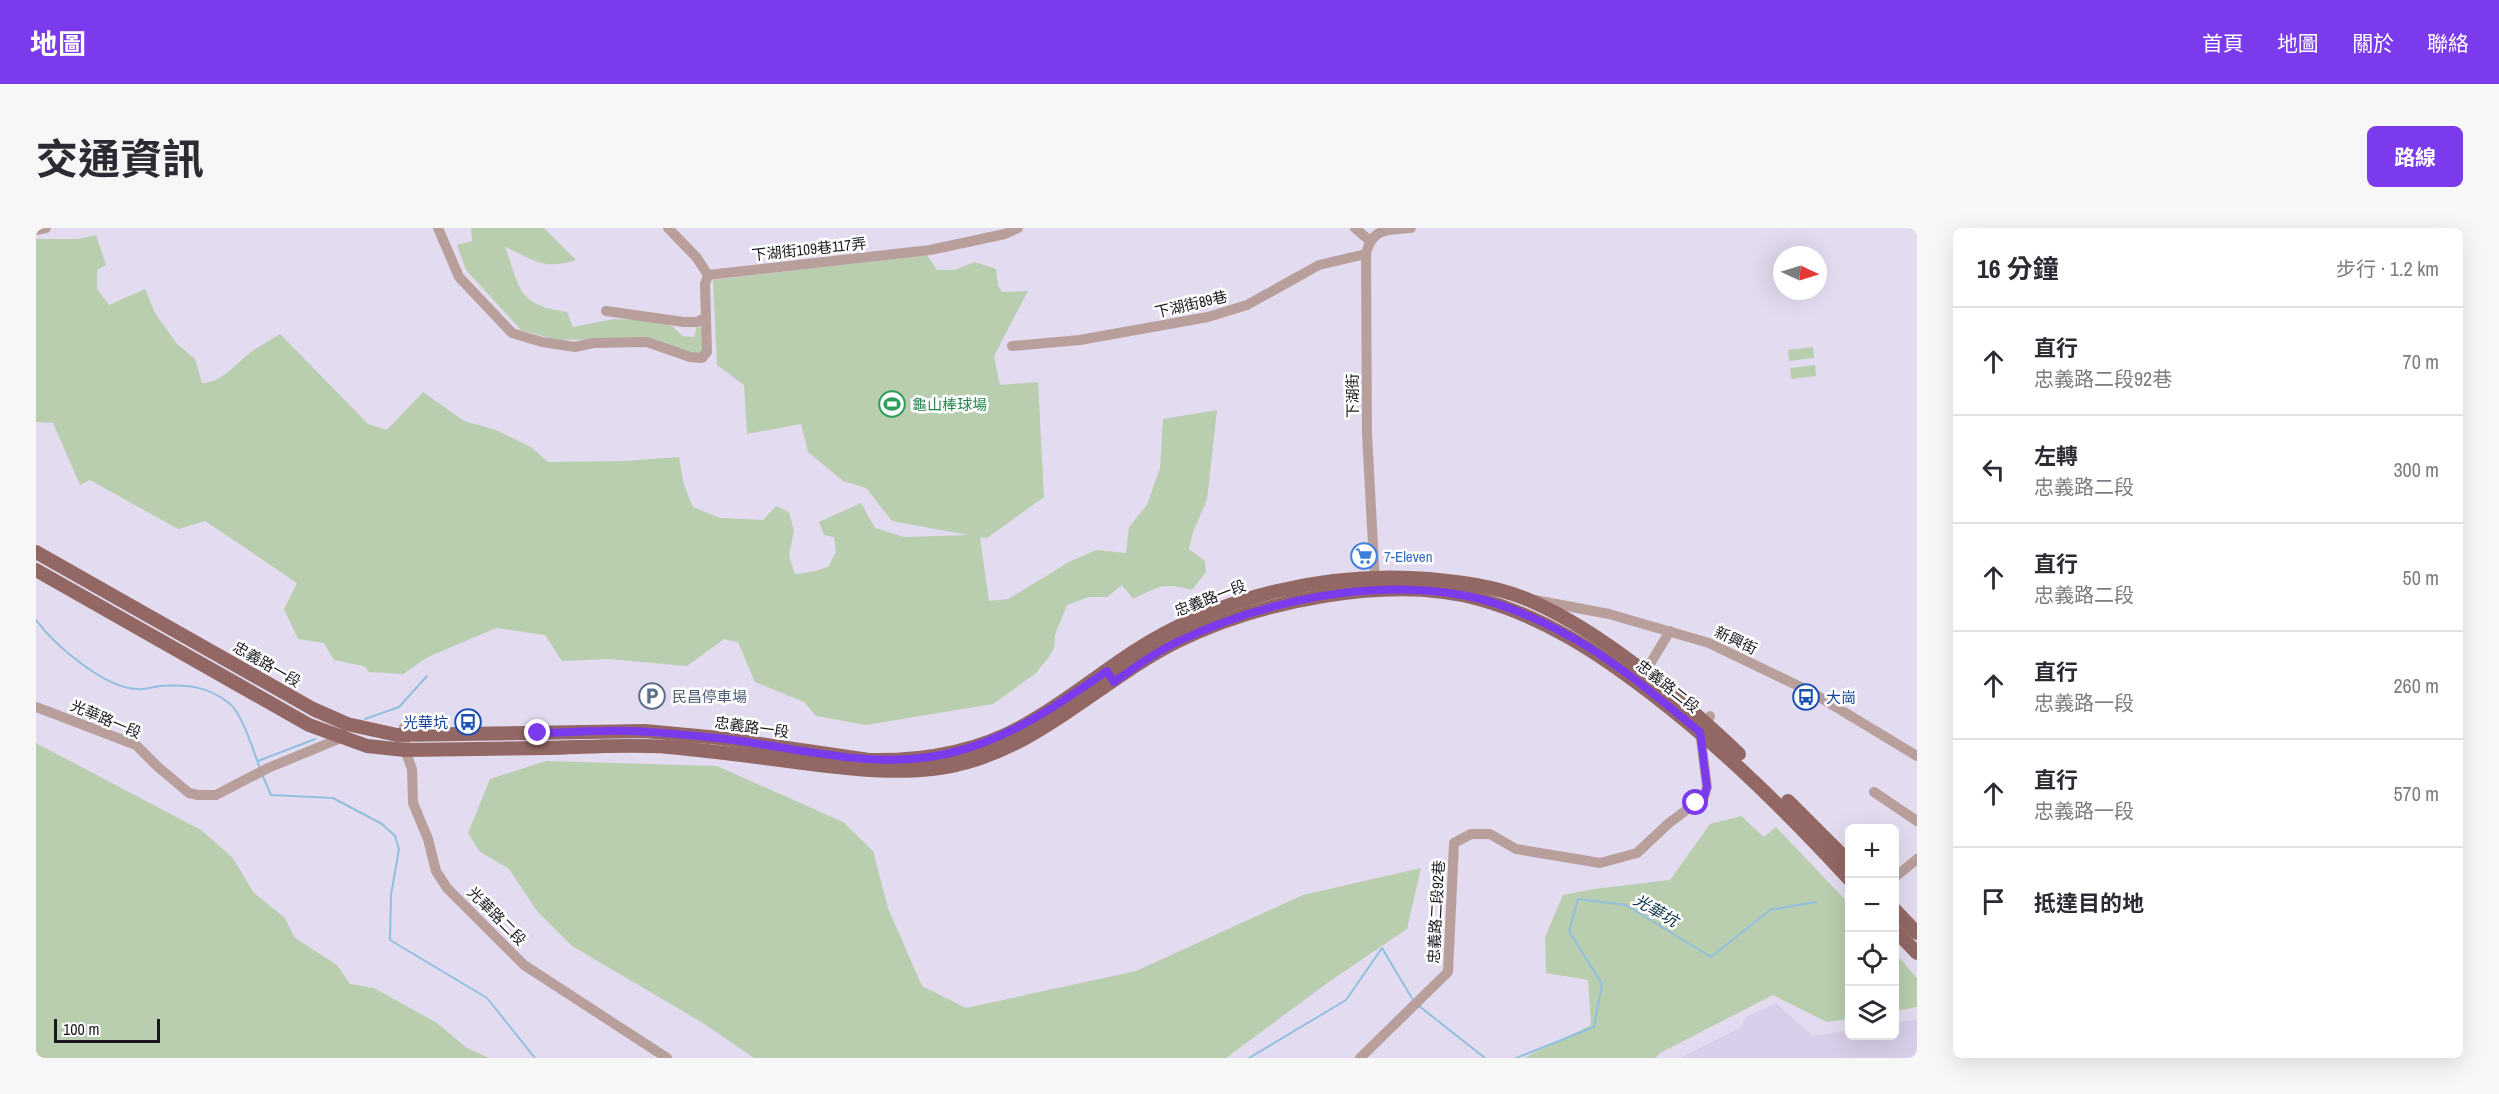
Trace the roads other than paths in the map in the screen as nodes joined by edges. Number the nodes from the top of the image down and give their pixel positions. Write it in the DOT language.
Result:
graph roads {
  1 [pos="46,228"];
  2 [pos="438,228"];
  3 [pos="668,228"];
  4 [pos="1018,228"];
  5 [pos="1355,228"];
  6 [pos="1411,228"];
  7 [pos="36,230"];
  8 [pos="1369,240"];
  9 [pos="1366,254"];
  10 [pos="708,275"];
  11 [pos="606,310"];
  12 [pos="705,318"];
  13 [pos="1012,346"];
  14 [pos="37,552"];
  15 [pos="36,570"];
  16 [pos="1467,582"];
  17 [pos="1375,588"];
  18 [pos="1524,598"];
  19 [pos="1670,631"];
  20 [pos="1639,681"];
  21 [pos="36,707"];
  22 [pos="347,724"];
  23 [pos="1705,724"];
  24 [pos="404,731"];
  25 [pos="341,738"];
  26 [pos="718,745"];
  27 [pos="405,750"];
  28 [pos="1917,756"];
  29 [pos="1874,792"];
  30 [pos="1917,821"];
  31 [pos="1845,858"];
  32 [pos="1917,859"];
  33 [pos="1899,874"];
  34 [pos="1848,878"];
  35 [pos="1899,914"];
  36 [pos="1897,932"];
  37 [pos="1917,933"];
  38 [pos="1917,953"];
  39 [pos="668,1058"];
  40 [pos="1360,1058"];
  1 -- 7 [label="street"];
  2 -- 12 [label="street"];
  3 -- 10 [label="street"];
  4 -- 10 [label="street, 下湖街109巷117弄"];
  5 -- 8 [label="street"];
  6 -- 8 [label="street"];
  8 -- 9 [label="street, 下湖街"];
  9 -- 13 [label="street, 下湖街89巷"];
  9 -- 17 [label="street, 下湖街"];
  10 -- 12 [label="street"];
  11 -- 12 [label="street"];
  14 -- 22 [label="main road, 忠義路一段"];
  15 -- 25 [label="main road, 忠義路一段"];
  16 -- 17 [label="main road, 忠義路一段"];
  16 -- 18 [label="main road, 忠義路二段"];
  17 -- 20 [label="main road, 忠義路二段"];
  17 -- 26 [label="main road, 忠義路一段"];
  18 -- 19 [label="street, 新興街"];
  18 -- 20 [label="main road, 忠義路二段"];
  19 -- 20 [label="street"];
  19 -- 28 [label="street, 新興街"];
  20 -- 23 [label="main road, 忠義路二段"];
  21 -- 25 [label="street, 光華路一段"];
  22 -- 24 [label="main road, 忠義路一段"];
  22 -- 25 [label="street"];
  23 -- 31 [label="main road, 忠義路二段"];
  23 -- 34 [label="main road, 忠義路二段"];
  23 -- 40 [label="street, 忠義路二段92巷"];
  24 -- 26 [label="main road, 忠義路一段"];
  24 -- 27 [label="street, 光華路二段"];
  25 -- 27 [label="main road, 忠義路一段"];
  26 -- 27 [label="main road, 忠義路一段"];
  27 -- 39 [label="street, 光華路二段"];
  29 -- 30 [label="street"];
  32 -- 33 [label="street"];
  35 -- 37 [label="main road"];
  36 -- 38 [label="main road"];
}
